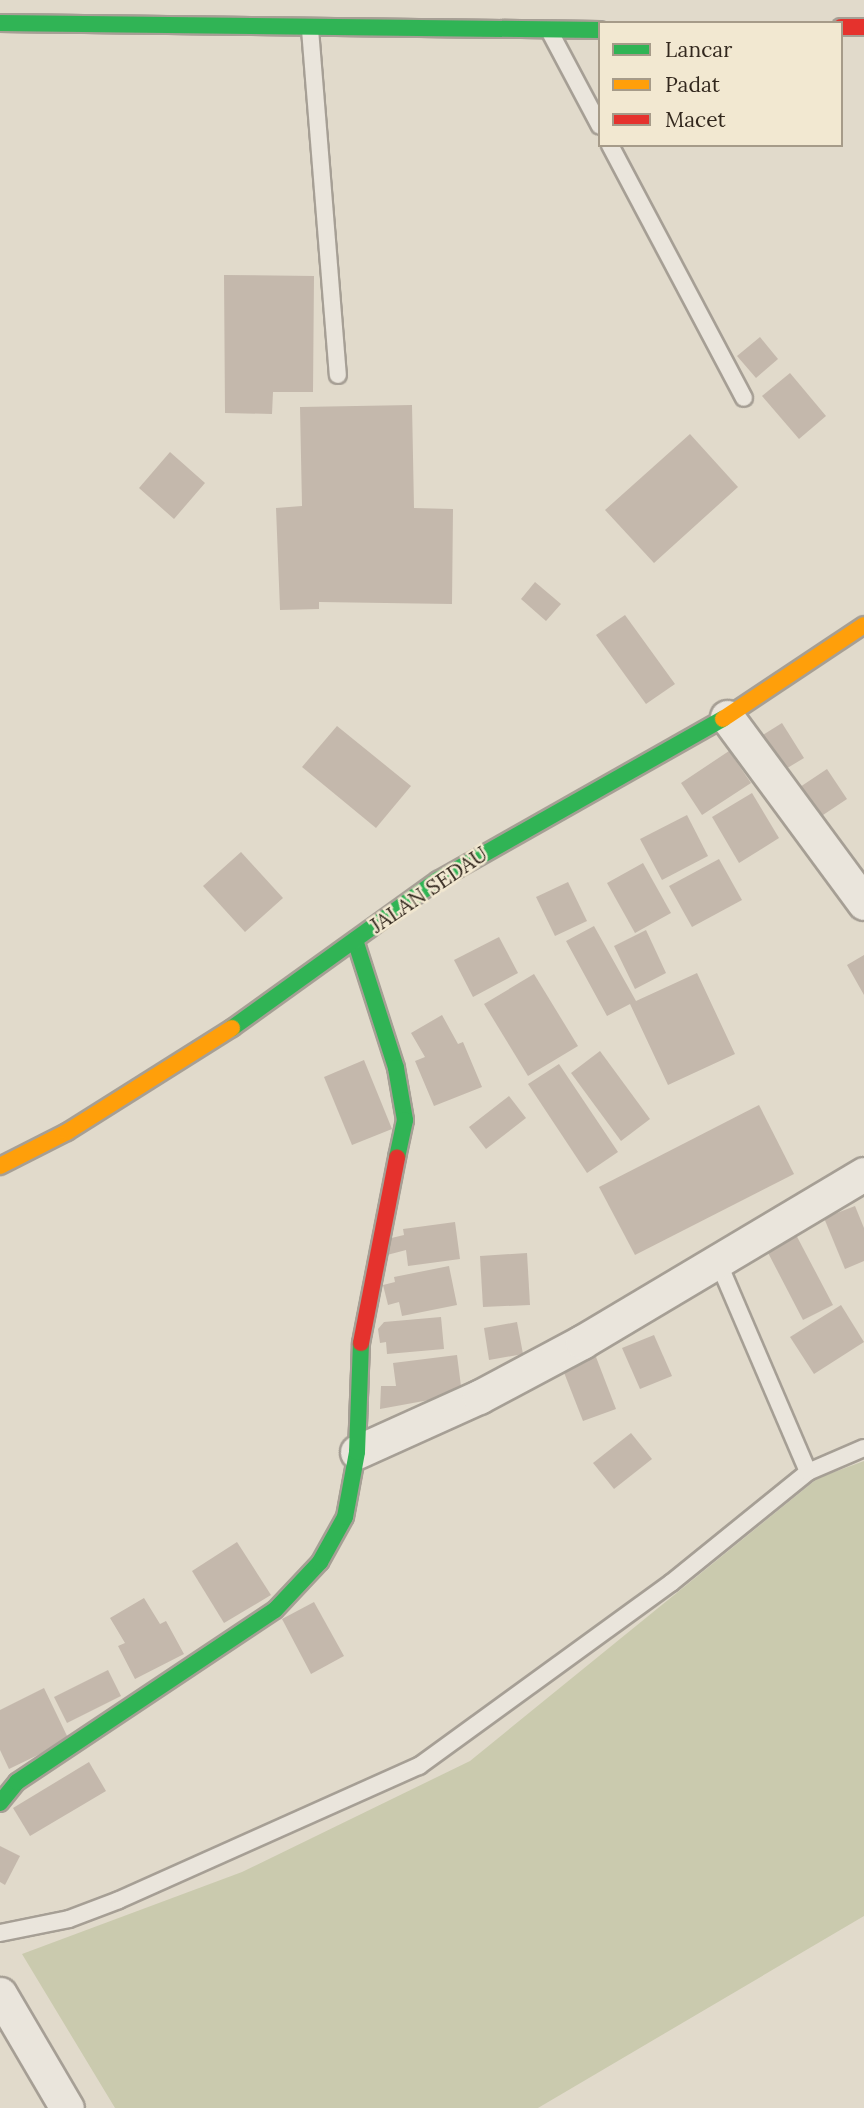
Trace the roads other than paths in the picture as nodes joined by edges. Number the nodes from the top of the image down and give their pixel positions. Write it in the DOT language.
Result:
graph roads {
  1 [pos="144,0"];
  2 [pos="0,23"];
  3 [pos="143,27"];
  4 [pos="843,27"];
  5 [pos="864,27"];
  6 [pos="310,29"];
  7 [pos="598,30"];
  8 [pos="550,31"];
  9 [pos="598,121"];
  10 [pos="611,147"];
  11 [pos="338,375"];
  12 [pos="744,398"];
  13 [pos="864,625"];
  14 [pos="727,717"];
  15 [pos="864,904"];
  16 [pos="355,940"];
  17 [pos="0,1166"];
  18 [pos="864,1174"];
  19 [pos="719,1264"];
  20 [pos="864,1448"];
  21 [pos="357,1452"];
  22 [pos="808,1472"];
  23 [pos="0,1802"];
  24 [pos="0,1933"];
  25 [pos="0,1994"];
  26 [pos="67,2108"];
  1 -- 3 [label="lane"];
  2 -- 3 [label="main road"];
  3 -- 6 [label="main road"];
  4 -- 5 [label="main road"];
  6 -- 8 [label="main road"];
  6 -- 11 [label="lane"];
  7 -- 8 [label="main road"];
  8 -- 9 [label="lane"];
  10 -- 12 [label="lane"];
  13 -- 14 [label="main road, JALAN SEDAU"];
  14 -- 15 [label="street"];
  14 -- 16 [label="main road, JALAN SEDAU"];
  16 -- 17 [label="main road, JALAN SEDAU"];
  16 -- 21 [label="main road"];
  18 -- 19 [label="street"];
  19 -- 21 [label="street"];
  19 -- 22 [label="lane"];
  20 -- 22 [label="lane"];
  21 -- 23 [label="main road"];
  22 -- 24 [label="lane"];
  25 -- 26 [label="street"];
}
